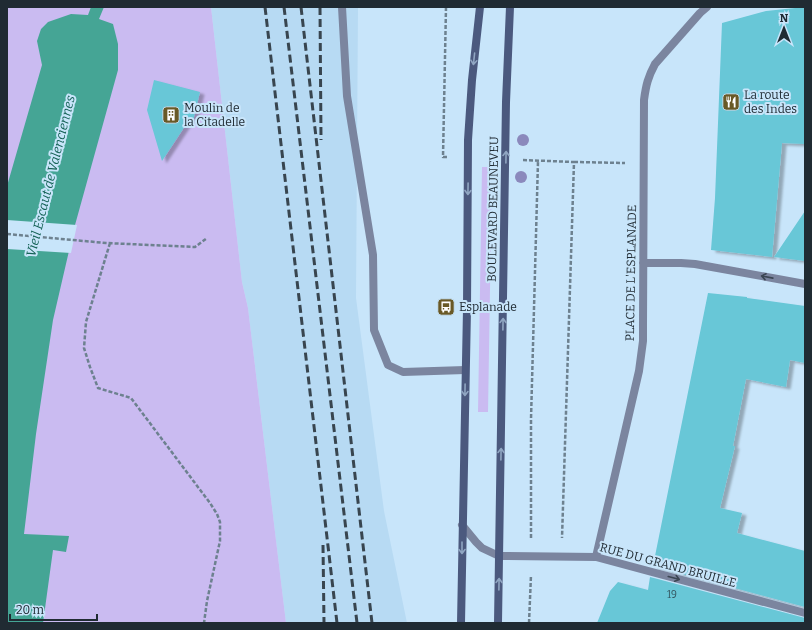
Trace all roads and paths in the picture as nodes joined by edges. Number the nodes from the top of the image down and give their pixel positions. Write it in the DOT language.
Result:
graph roads {
  1 [pos="342,7"];
  2 [pos="446,7"];
  3 [pos="479,7"];
  4 [pos="510,7"];
  5 [pos="707,7"];
  6 [pos="443,157"];
  7 [pos="574,162"];
  8 [pos="645,164"];
  9 [pos="7,234"];
  10 [pos="207,238"];
  11 [pos="108,243"];
  12 [pos="644,263"];
  13 [pos="805,284"];
  14 [pos="465,370"];
  15 [pos="530,520"];
  16 [pos="462,525"];
  17 [pos="499,556"];
  18 [pos="561,557"];
  19 [pos="596,557"];
  20 [pos="531,581"];
  21 [pos="805,613"];
  22 [pos="204,623"];
  23 [pos="461,623"];
  24 [pos="498,623"];
  25 [pos="529,623"];
  1 -- 14 [label="street"];
  2 -- 6 [label="path"];
  3 -- 14 [label="main road, BOULEVARD BEAUNEVEU, one-way"];
  17 -- 4 [label="main road, BOULEVARD BEAUNEVEU, one-way"];
  5 -- 8 [label="street, PLACE DE L'ESPLANADE"];
  7 -- 8 [label="path"];
  7 -- 15 [label="path"];
  7 -- 18 [label="path"];
  8 -- 12 [label="street, PLACE DE L'ESPLANADE"];
  9 -- 11 [label="path"];
  10 -- 11 [label="path"];
  11 -- 22 [label="path"];
  13 -- 12 [label="street, one-way"];
  12 -- 19 [label="street, PLACE DE L'ESPLANADE"];
  14 -- 16 [label="main road, BOULEVARD BEAUNEVEU, one-way"];
  16 -- 17 [label="street"];
  16 -- 23 [label="main road, BOULEVARD BEAUNEVEU, one-way"];
  17 -- 18 [label="street, RUE DU GRAND BRUILLE"];
  24 -- 17 [label="main road, BOULEVARD BEAUNEVEU, one-way"];
  18 -- 19 [label="street, RUE DU GRAND BRUILLE"];
  19 -- 21 [label="street, RUE DU GRAND BRUILLE, one-way"];
  20 -- 25 [label="path"];
}
